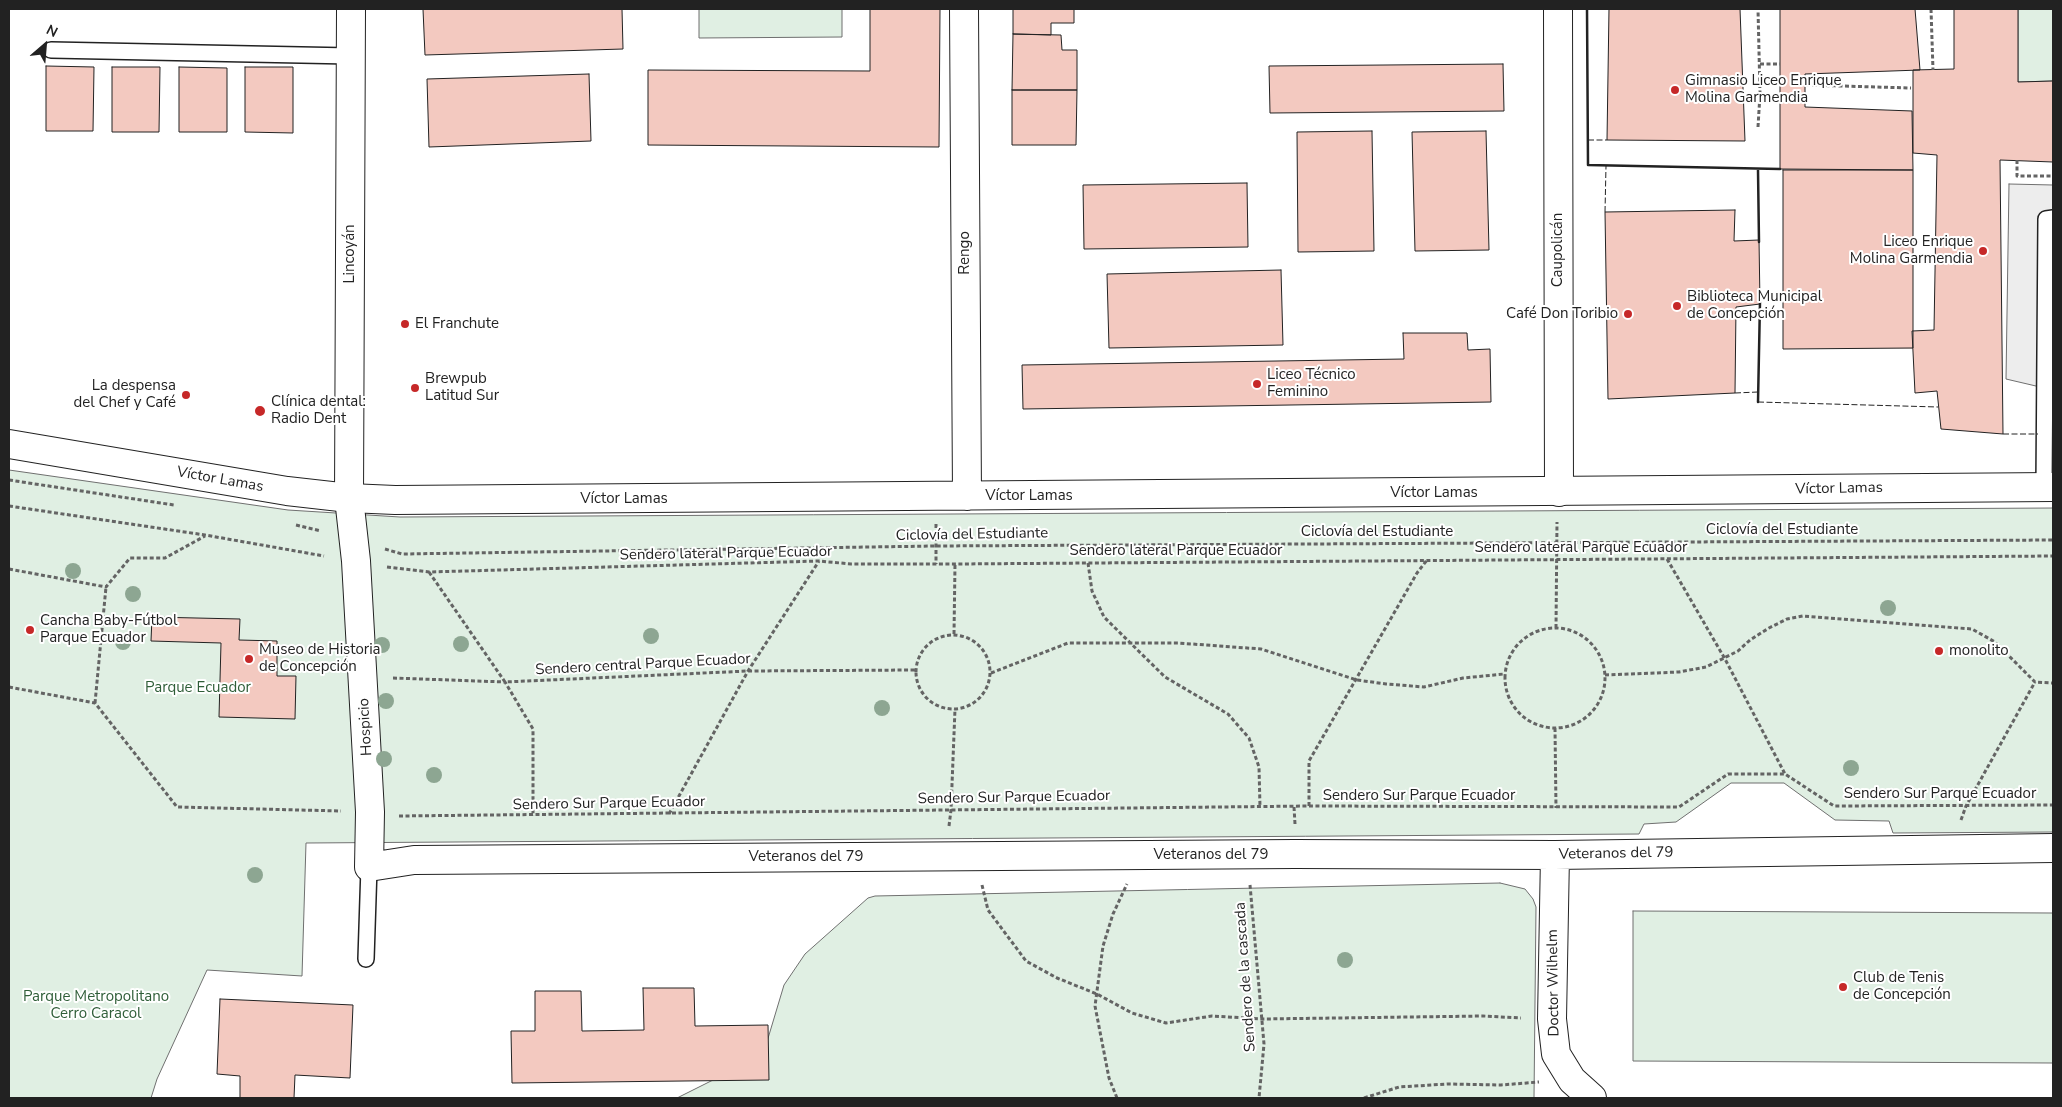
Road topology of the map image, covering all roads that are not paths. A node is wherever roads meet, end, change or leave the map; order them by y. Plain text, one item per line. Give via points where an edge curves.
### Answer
1 (351, 9) edge
2 (964, 9) edge
3 (1558, 9) edge
4 (50, 50) dead end
5 (351, 56) junction
6 (2053, 218) edge
7 (9, 444) edge
8 (2049, 487) edge
9 (1559, 492) junction
10 (967, 496) junction
11 (349, 498) junction
12 (2053, 848) edge
13 (1555, 855) junction
14 (369, 867) junction
15 (366, 959) dead end
16 (1592, 1098) edge

1 - 5 street, Lincoyán
2 - 10 street, Rengo
3 - 9 street, Caupolicán
4 - 5 lane
5 - 11 street, Lincoyán
6 - 8 lane via 2046,219
7 - 11 street, Víctor Lamas via 288,491
8 - 9 street, Víctor Lamas
9 - 10 street, Víctor Lamas
10 - 11 street, Víctor Lamas
11 - 14 street, Hospicio via 356,562 370,812
12 - 13 street, Veteranos del 79
13 - 14 street, Veteranos del 79 via 414,860
13 - 16 street, Doctor Wilhelm via 1552,1019 1556,1054 1572,1080
14 - 15 lane

